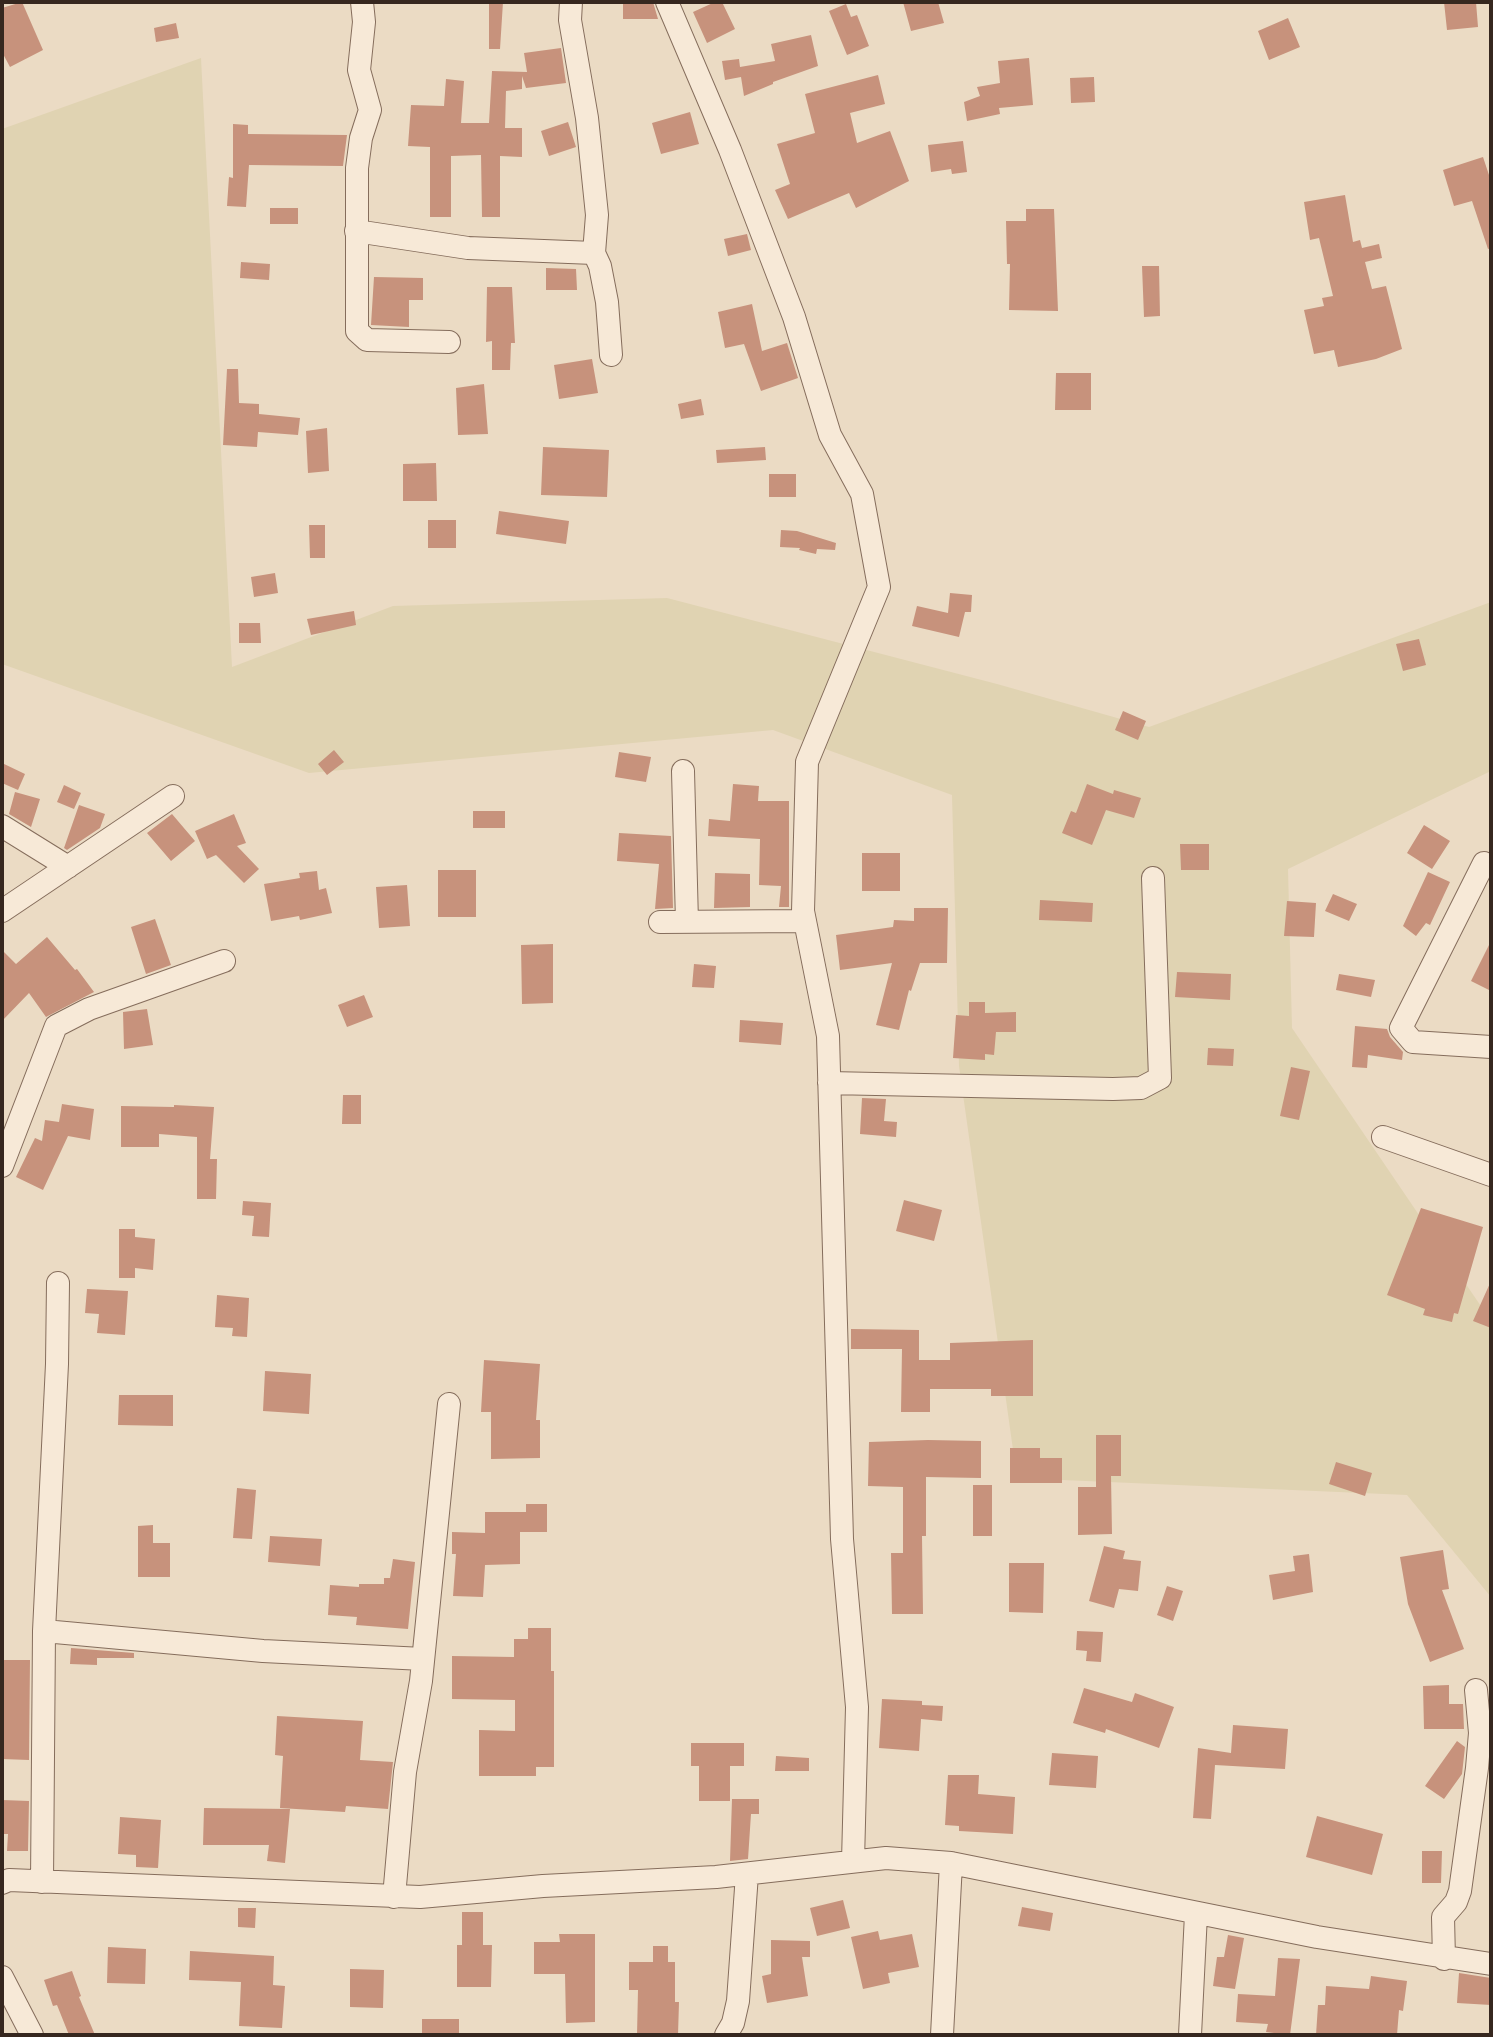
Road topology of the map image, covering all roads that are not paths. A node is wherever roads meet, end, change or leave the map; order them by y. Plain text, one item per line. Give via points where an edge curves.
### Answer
1 (362, 2) edge
2 (571, 2) edge
3 (667, 2) edge
4 (356, 231) junction
5 (594, 253) junction
6 (449, 342) dead end
7 (611, 355) dead end
8 (683, 771) dead end
9 (173, 796) dead end
10 (2, 826) edge
11 (1484, 863) dead end
12 (68, 867) junction
13 (1153, 878) dead end
14 (2, 911) edge
15 (805, 921) junction
16 (660, 922) dead end
17 (687, 922) junction
18 (224, 961) dead end
19 (1491, 1047) edge
20 (829, 1083) junction
21 (1383, 1137) dead end
22 (2, 1166) edge
23 (1491, 1175) edge
24 (58, 1283) dead end
25 (449, 1404) dead end
26 (44, 1631) junction
27 (423, 1659) junction
28 (1476, 1690) dead end
29 (853, 1861) junction
30 (951, 1863) junction
31 (747, 1874) junction
32 (42, 1882) junction
33 (2, 1883) edge
34 (394, 1897) junction
35 (1196, 1914) junction
36 (1444, 1959) junction
37 (1491, 1964) edge
38 (2, 1977) edge
39 (32, 2035) edge
40 (726, 2035) edge
41 (942, 2035) edge
42 (1190, 2035) edge

1 - 4 street via 359,70 370,110 359,148
2 - 5 street via 597,215
3 - 15 street via 794,317 830,435 862,494 879,587 807,762
4 - 5 street via 468,248
4 - 6 street via 360,336
5 - 7 street via 607,302
8 - 17 street
9 - 12 street
10 - 12 street
11 - 19 street via 1401,1028 1413,1042
12 - 14 street
13 - 20 street via 1160,1078 1141,1088
15 - 17 street
15 - 20 street via 828,1036
16 - 17 street
18 - 22 street via 56,1026
20 - 29 street via 842,1539 857,1707
21 - 23 street
24 - 26 street
25 - 27 street
26 - 27 street
26 - 32 street
27 - 34 street via 405,1772
28 - 36 street via 1477,1768 1460,1891 1443,1917
29 - 30 street
29 - 31 street
30 - 35 street
30 - 41 street
31 - 34 street
31 - 40 street via 738,2001
32 - 33 street
32 - 34 street
35 - 36 street
35 - 42 street
36 - 37 street
38 - 39 street

